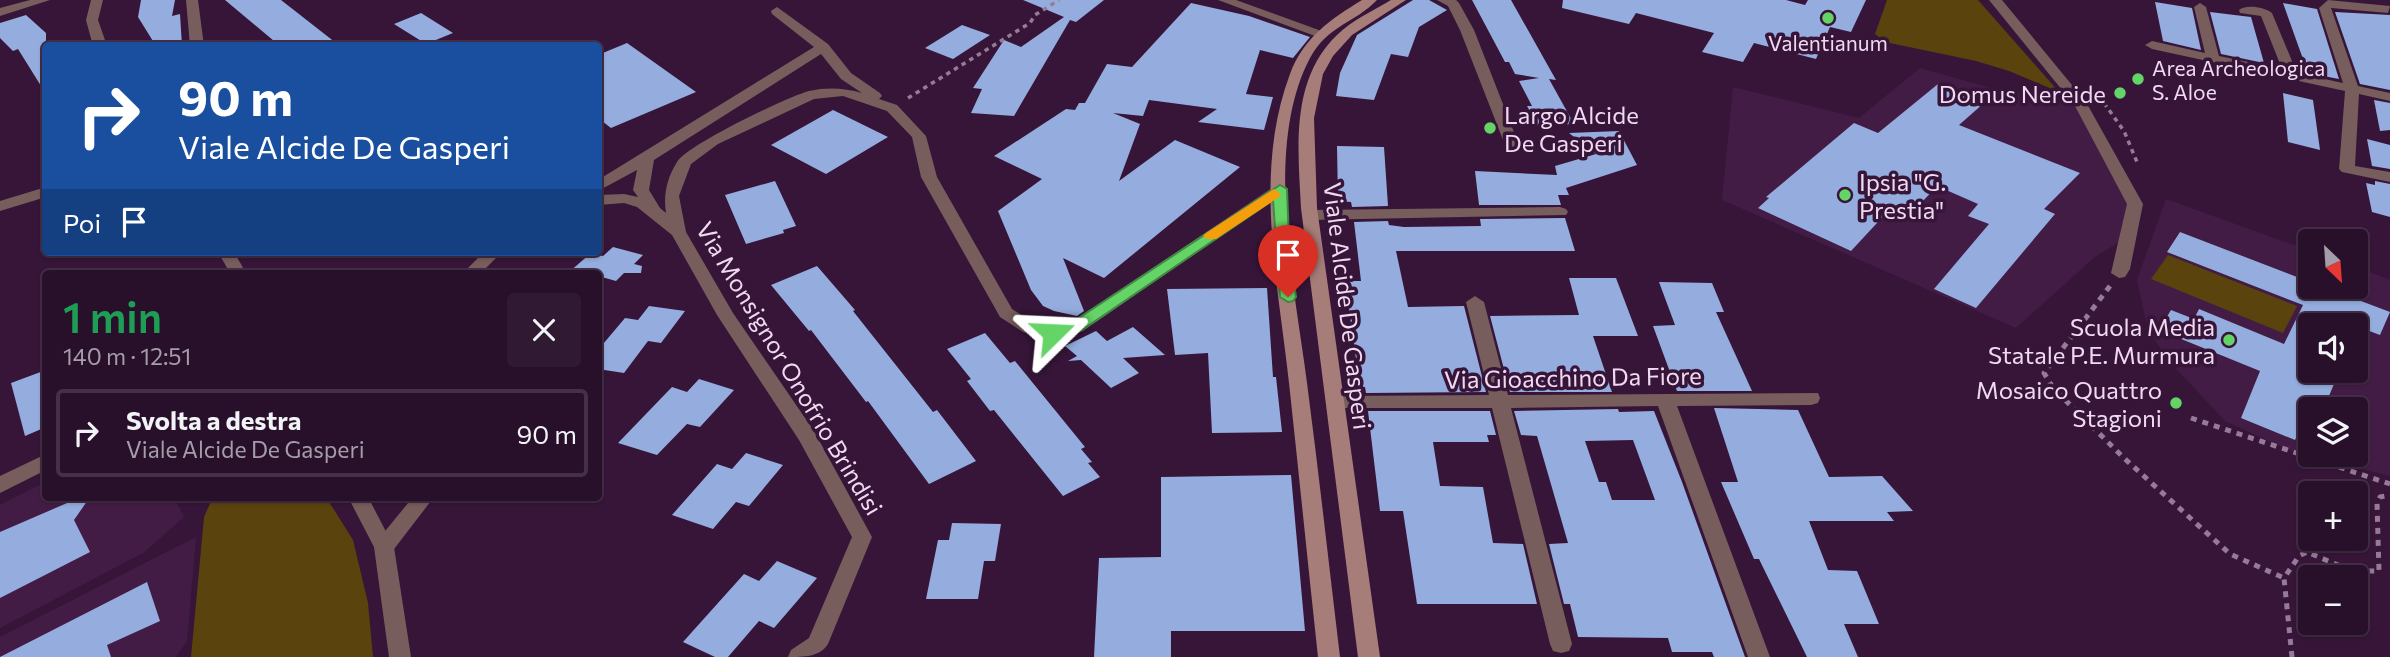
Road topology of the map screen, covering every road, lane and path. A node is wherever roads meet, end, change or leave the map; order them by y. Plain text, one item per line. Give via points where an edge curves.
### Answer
1 (44, 0) edge
2 (97, 0) edge
3 (192, 0) edge
4 (1059, 0) edge
5 (1224, 0) edge
6 (1371, 0) edge
7 (1400, 0) edge
8 (1443, 0) edge
9 (1995, 0) edge
10 (2200, 7) dead end
11 (2386, 7) edge
12 (2245, 10) dead end
13 (776, 11) dead end
14 (0, 12) edge
15 (1320, 33) junction
16 (99, 42) edge
17 (197, 42) edge
18 (2152, 45) dead end
19 (823, 47) junction
20 (2213, 58) junction
21 (2291, 75) junction
22 (2352, 88) junction
23 (2390, 97) edge
24 (892, 108) junction
25 (1511, 145) dead end
26 (647, 159) junction
27 (2390, 177) edge
28 (602, 185) edge
29 (1280, 189) junction
30 (42, 193) edge
31 (602, 199) edge
32 (0, 206) edge
33 (652, 207) junction
34 (1560, 212) dead end
35 (1310, 215) junction
36 (678, 232) junction
37 (490, 256) edge
38 (474, 270) edge
39 (2119, 273) joint
40 (1475, 302) dead end
41 (1811, 398) dead end
42 (1665, 400) junction
43 (1500, 402) junction
44 (1336, 403) junction
45 (2191, 418) dead end
46 (42, 463) edge
47 (2390, 484) edge
48 (0, 485) edge
49 (2390, 495) edge
50 (360, 501) edge
51 (421, 501) edge
52 (384, 547) junction
53 (2284, 578) junction
54 (1561, 645) dead end
55 (400, 657) edge
56 (799, 657) edge
57 (1328, 657) edge
58 (1369, 657) edge
59 (1759, 657) edge
60 (2292, 657) edge

1 - 14 street
2 - 16 street via 92,20
3 - 17 street
4 - 24 path via 1030,23
5 - 15 street
6 - 15 main road
7 - 35 main road, Viale Alcide De Gasperi via 1343,36 1321,66 1308,113
8 - 25 street via 1453,3 1467,30
9 - 39 street via 2081,105 2135,204
10 - 20 street
11 - 22 street via 2328,4 2325,8
12 - 21 street via 2266,13
13 - 19 street
15 - 29 main road via 1291,90 1281,139
18 - 20 street
19 - 24 street via 846,76
19 - 26 street
20 - 21 street
21 - 22 street
22 - 23 street
22 - 27 street via 2347,169
24 - 29 street, Via Monsignor Onofrio Brindisi via 919,136 929,177 1006,313 1029,328 1053,333 1077,327
24 - 36 street, Via Monsignor Onofrio Brindisi via 844,92 811,95 713,141 684,162 671,195
26 - 28 street
26 - 33 street via 641,190
29 - 57 main road
30 - 32 street
31 - 33 street via 623,196
33 - 36 street
34 - 35 street
35 - 44 main road, Viale Alcide De Gasperi
36 - 56 street, Via Monsignor Onofrio Brindisi via 726,315 807,436 862,537 817,644
37 - 38 street
39 - 53 path via 2044,373 2053,388 2125,459 2230,554
40 - 43 street
41 - 42 street, Via Gioacchino Da Fiore
42 - 43 street, Via Gioacchino Da Fiore
42 - 59 street
43 - 44 street, Via Gioacchino Da Fiore
43 - 54 street
44 - 58 main road, Viale Alcide De Gasperi
45 - 47 path
46 - 48 street
49 - 53 path via 2380,497 2377,503 2379,571 2358,572 2307,552 2298,556
50 - 52 street
51 - 52 street
52 - 55 street
53 - 60 path

